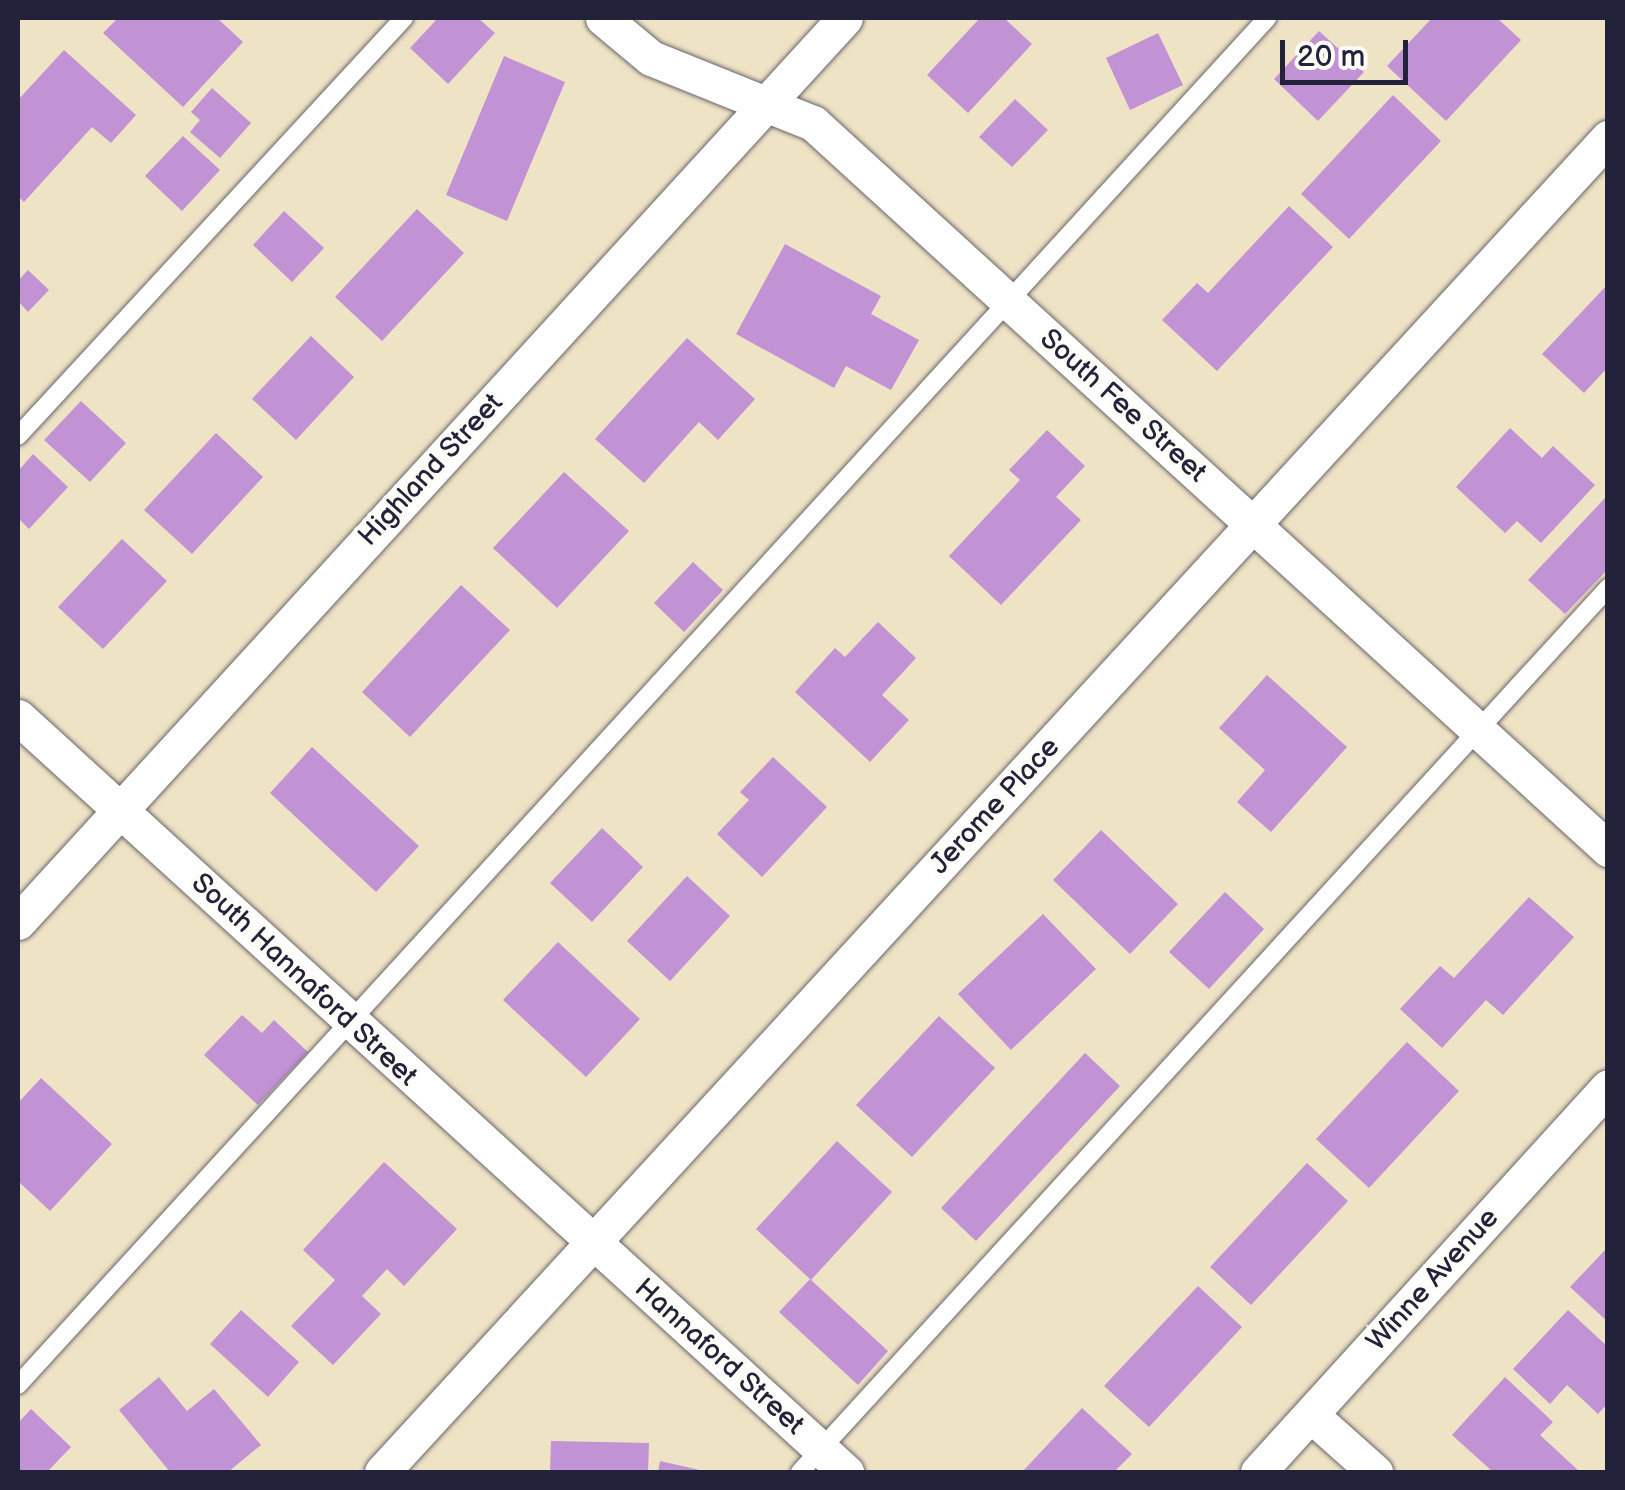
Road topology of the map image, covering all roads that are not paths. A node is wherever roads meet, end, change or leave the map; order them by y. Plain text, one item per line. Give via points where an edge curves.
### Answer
1 (404, 18) edge
2 (604, 18) edge
3 (845, 18) edge
4 (1266, 18) edge
5 (764, 106) junction
6 (1608, 138) edge
7 (1009, 302) junction
8 (18, 436) edge
9 (1254, 526) junction
10 (1608, 588) edge
11 (18, 717) edge
12 (1478, 731) junction
13 (119, 810) junction
14 (1608, 849) edge
15 (18, 922) edge
16 (349, 1021) junction
17 (1608, 1087) edge
18 (591, 1243) junction
19 (18, 1386) edge
20 (1311, 1414) junction
21 (822, 1465) edge
22 (382, 1472) edge
23 (1258, 1472) edge
24 (1375, 1472) edge

1 - 8 lane
2 - 5 street, South Fee Street via 651,58
3 - 5 street, Highland Street
4 - 7 lane
5 - 7 street, South Fee Street via 813,124
5 - 13 street, Highland Street
6 - 9 street, Jerome Place
7 - 9 street, South Fee Street
7 - 16 lane
9 - 12 street, South Fee Street
9 - 18 street, Jerome Place
10 - 12 lane
11 - 13 street, South Hannaford Street
12 - 14 street, South Fee Street
12 - 21 lane
13 - 15 street, Highland Street
13 - 16 street, South Hannaford Street
16 - 18 street, South Hannaford Street
16 - 19 lane
17 - 20 street, Winne Avenue
18 - 21 street, Hannaford Street
18 - 22 street, Jerome Place
20 - 23 street, Winne Avenue
20 - 24 street

